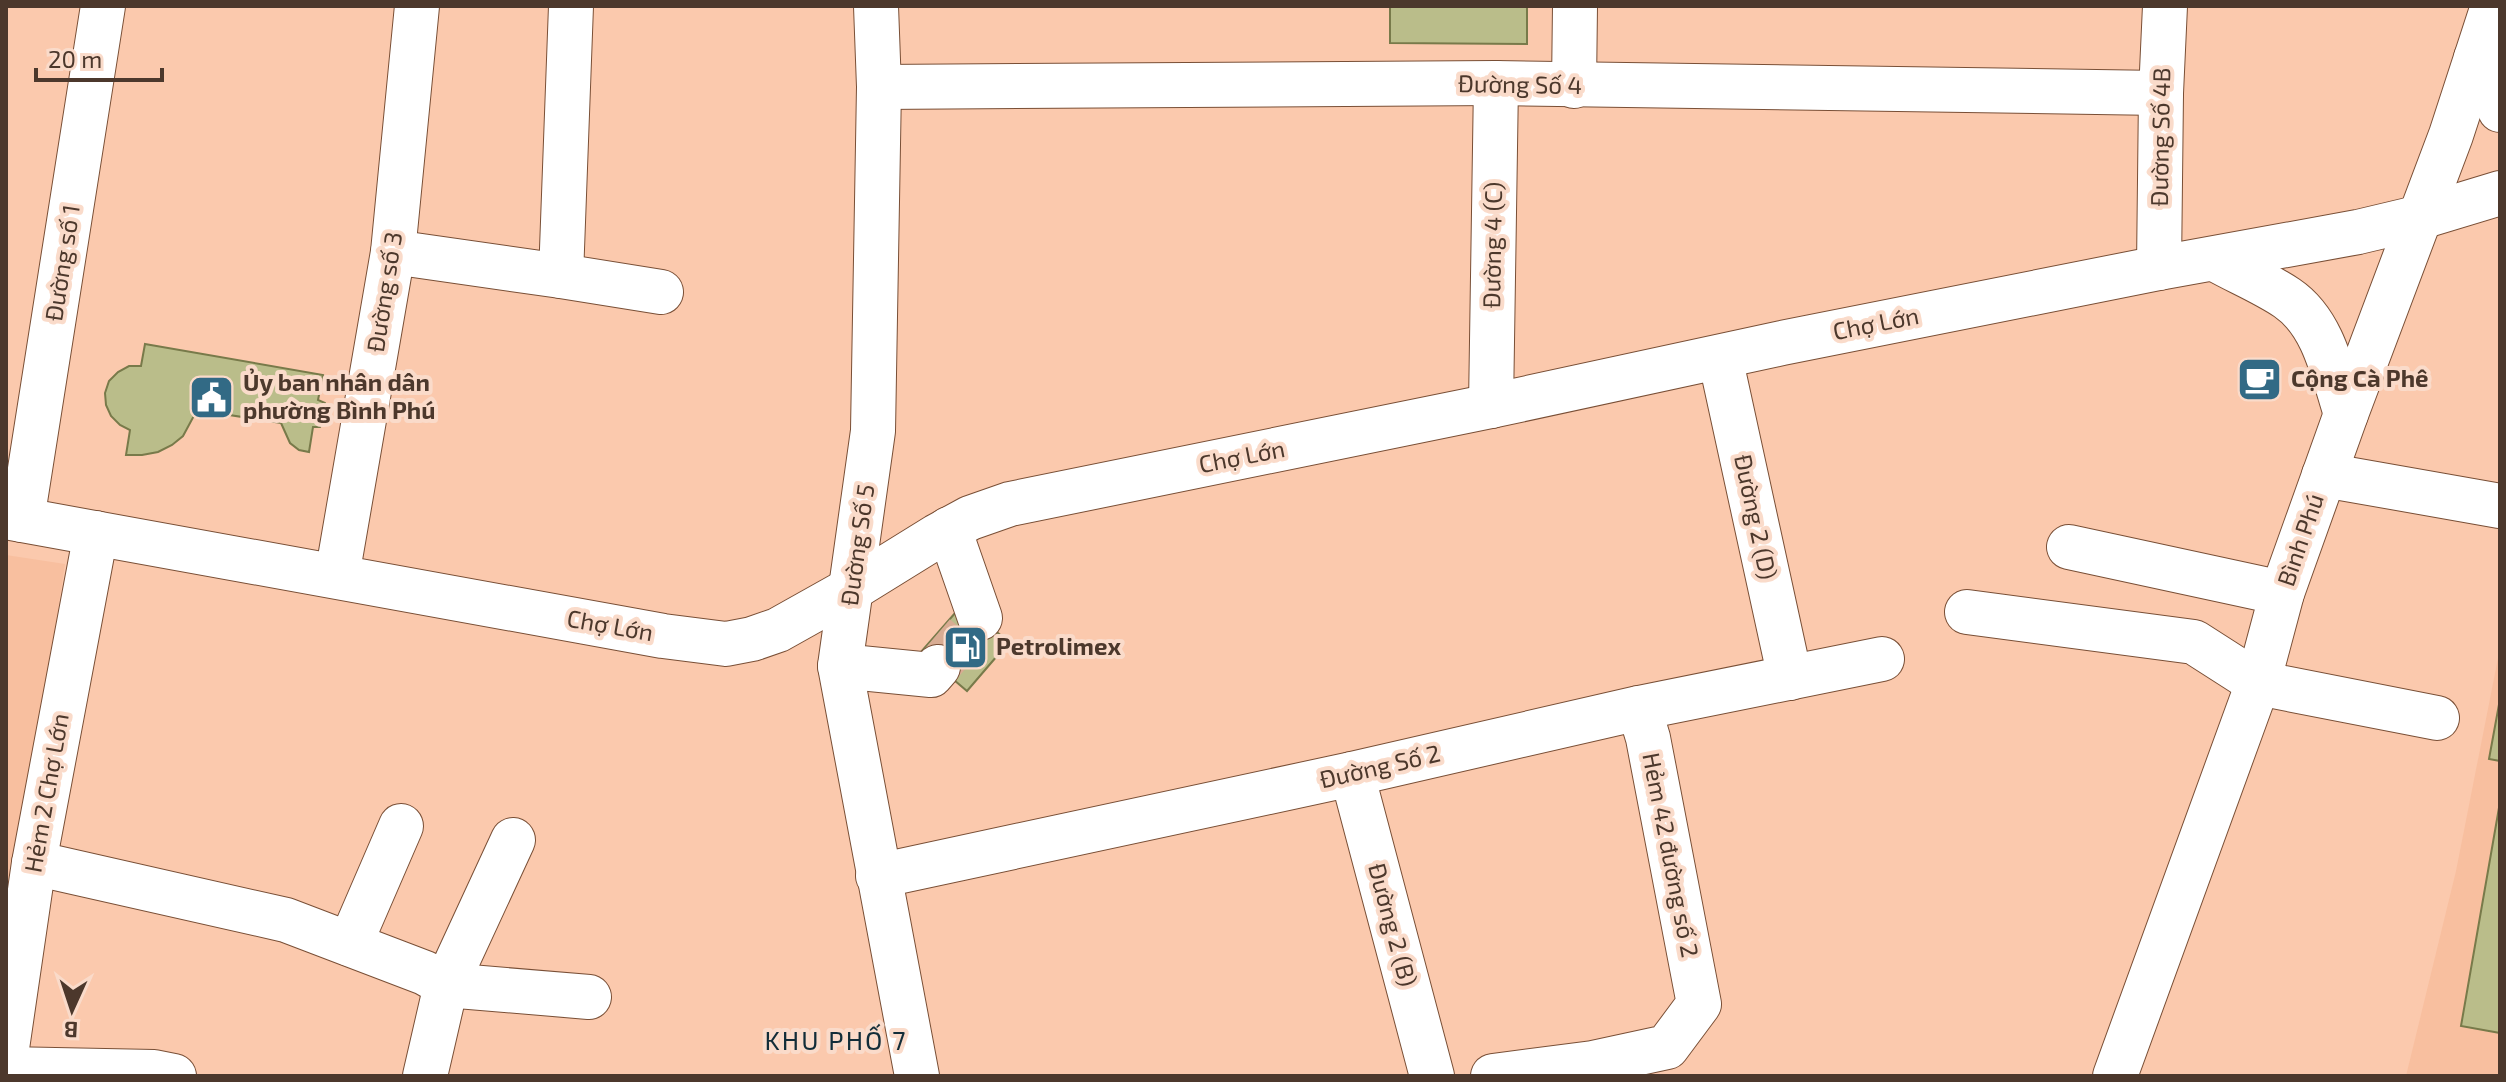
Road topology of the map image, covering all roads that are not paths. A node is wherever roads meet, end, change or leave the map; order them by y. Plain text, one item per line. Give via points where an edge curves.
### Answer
1 (103, 6) edge
2 (417, 6) edge
3 (571, 6) edge
4 (876, 6) edge
5 (1575, 6) edge
6 (2165, 6) edge
7 (2493, 6) edge
8 (2476, 58) junction
9 (1496, 83) junction
10 (1574, 86) junction
11 (879, 87) junction
12 (2161, 93) junction
13 (2500, 110) edge
14 (2500, 193) edge
15 (2421, 217) junction
16 (393, 252) junction
17 (2215, 259) junction
18 (2159, 268) junction
19 (561, 276) junction
20 (661, 292) dead end
21 (1720, 357) junction
22 (1491, 406) junction
23 (2346, 414) junction
24 (2324, 475) junction
25 (2500, 506) edge
26 (14, 518) edge
27 (949, 529) junction
28 (96, 533) junction
29 (2069, 547) dead end
30 (337, 576) junction
31 (853, 588) junction
32 (2282, 593) junction
33 (1967, 612) dead end
34 (980, 618) dead end
35 (1882, 659) dead end
36 (840, 666) junction
37 (938, 667) tunnel mouth
38 (1790, 678) junction
39 (2258, 683) junction
40 (1639, 708) junction
41 (2437, 718) dead end
42 (1352, 774) junction
43 (401, 826) dead end
44 (513, 840) dead end
45 (34, 863) junction
46 (878, 876) junction
47 (350, 944) junction
48 (446, 985) junction
49 (589, 997) dead end
50 (6, 1055) edge
51 (6, 1069) edge
52 (174, 1076) edge
53 (425, 1076) edge
54 (917, 1076) edge
55 (1432, 1076) edge
56 (1493, 1076) edge
57 (2115, 1076) edge

1 - 26 street, Đường số 1
2 - 16 street, Đường số 3
3 - 19 street
4 - 11 street, Đường Số 5
5 - 10 street
6 - 12 street, Đường Số 4B
7 - 8 street, Bình Phú
8 - 13 street
8 - 15 street, Bình Phú
9 - 10 street, Đường Số 4
9 - 11 street, Đường Số 4
9 - 22 street, Đường 4 (C)
10 - 12 street, Đường Số 4
11 - 31 street, Đường Số 5 via 873,431
12 - 18 street, Đường Số 4B
14 - 15 street, Chợ Lớn
15 - 17 street, Chợ Lớn
15 - 23 street, Bình Phú
16 - 19 street
16 - 30 street, Đường số 3
17 - 18 street, Chợ Lớn
17 - 23 street via 2288,299 2307,316 2327,355
18 - 21 street, Chợ Lớn
19 - 20 street
21 - 22 street, Chợ Lớn
21 - 38 street, Đường 2 (D)
22 - 27 street, Chợ Lớn via 1010,504
23 - 24 street, Bình Phú
24 - 25 street
24 - 32 street, Bình Phú
26 - 28 street, Chợ Lớn
27 - 31 street, Chợ Lớn
27 - 34 street
28 - 30 street, Chợ Lớn
28 - 45 street, Hẻm 2 Chợ Lớn
29 - 32 street
30 - 31 street, Chợ Lớn via 726,644 778,630
31 - 36 street, Đường Số 5
32 - 39 street, Bình Phú
33 - 39 street via 2194,642
35 - 38 street, Đường Số 2
36 - 37 street via 931,675
36 - 46 street, Đường Số 5
38 - 40 street, Đường Số 2
39 - 41 street
39 - 57 street, Bình Phú
40 - 42 street, Đường Số 2
40 - 56 street, Hẻm 42 đường số 2 via 1699,1004 1667,1047
42 - 46 street, Đường Số 2
42 - 55 street, Đường 2 (B)
43 - 47 street
44 - 48 street
45 - 47 street via 286,920
45 - 50 street, Hẻm 2 Chợ Lớn
46 - 54 street, Đường Số 5
47 - 48 street
48 - 49 street
48 - 53 street
51 - 52 street

